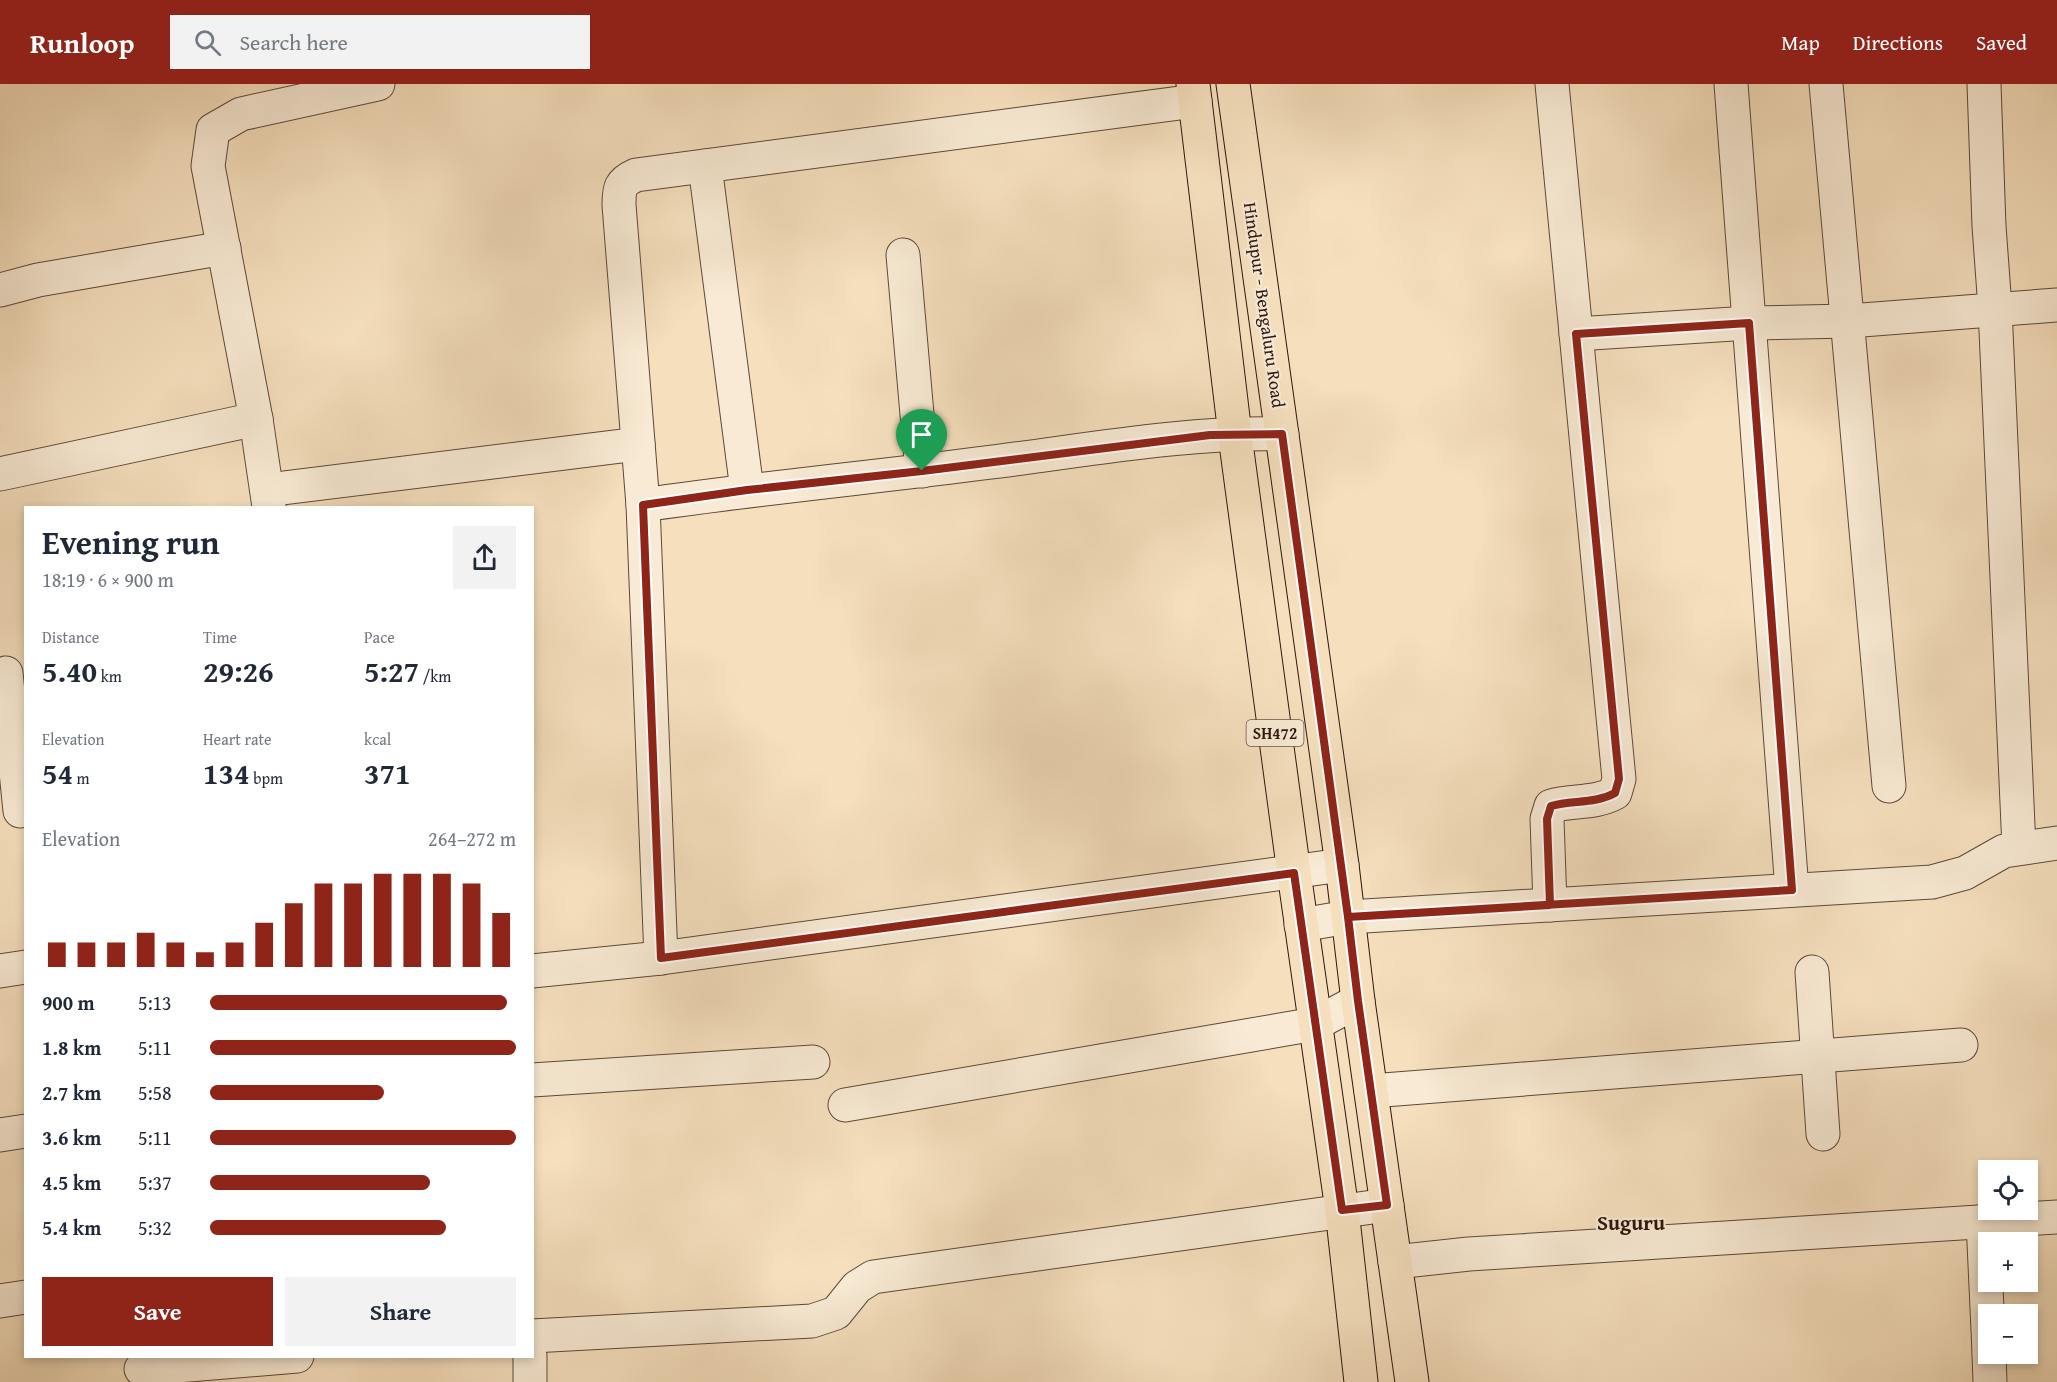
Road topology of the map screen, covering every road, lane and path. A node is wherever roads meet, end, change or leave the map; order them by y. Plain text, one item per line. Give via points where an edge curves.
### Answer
1 (378, 84) edge
2 (1233, 84) edge
3 (1552, 84) edge
4 (1731, 84) edge
5 (1826, 84) edge
6 (1984, 84) edge
7 (1194, 93) edge
8 (705, 166) junction
9 (224, 248) junction
10 (903, 255) dead end
11 (0, 290) edge
12 (2057, 305) edge
13 (1995, 308) junction
14 (1849, 321) junction
15 (1749, 323) junction
16 (1576, 334) junction
17 (256, 419) junction
18 (1234, 433) junction
19 (1282, 434) junction
20 (638, 444) junction
21 (922, 471) junction
22 (0, 474) edge
23 (747, 490) junction
24 (268, 498) edge
25 (643, 505) junction
26 (10, 673) edge
27 (1889, 786) dead end
28 (15, 812) edge
29 (2057, 843) edge
30 (2019, 849) junction
31 (1342, 865) junction
32 (1294, 873) junction
33 (1792, 890) junction
34 (1550, 905) junction
35 (1348, 917) junction
36 (1301, 925) junction
37 (661, 958) junction
38 (24, 967) edge
39 (0, 971) edge
40 (534, 971) edge
41 (1812, 972) dead end
42 (1358, 1001) junction
43 (1315, 1024) junction
44 (1961, 1045) dead end
45 (1818, 1056) junction
46 (813, 1062) dead end
47 (534, 1080) edge
48 (1371, 1091) junction
49 (845, 1105) dead end
50 (24, 1131) edge
51 (1823, 1134) dead end
52 (0, 1136) edge
53 (1387, 1205) junction
54 (1342, 1210) junction
55 (2057, 1217) edge
56 (1983, 1221) junction
57 (1395, 1262) junction
58 (24, 1297) edge
59 (0, 1301) edge
60 (1987, 1304) edge
61 (534, 1336) edge
62 (273, 1358) edge
63 (530, 1358) edge
64 (1989, 1364) edge
65 (141, 1369) dead end
66 (531, 1382) edge
67 (1361, 1382) edge
68 (1412, 1382) edge
69 (1990, 1382) edge

1 - 9 street via 241,114 213,130 207,166
2 - 19 main road, Hindupur - Bengaluru Road / SH472
3 - 16 street
4 - 15 street
5 - 14 street
6 - 13 street
7 - 8 street
7 - 18 main road, SH472
8 - 20 street via 636,175 625,180 619,190
8 - 23 street
9 - 11 street
9 - 17 street
10 - 21 street
12 - 13 street
13 - 14 street
13 - 30 street
14 - 15 street
14 - 27 street
15 - 16 street
15 - 33 street
16 - 34 street via 1619,779 1615,793 1603,799 1551,806 1547,819
17 - 22 street
17 - 24 street
18 - 19 street
18 - 21 street
18 - 32 main road, SH472
19 - 31 main road, Hindupur - Bengaluru Road / SH472
20 - 24 street
20 - 25 street
21 - 23 street
23 - 25 street
25 - 37 street
26 - 28 street
29 - 30 street
30 - 33 street via 2004,851 1965,873 1932,882
31 - 32 street
31 - 35 main road, Hindupur - Bengaluru Road / SH472
32 - 36 main road, SH472
32 - 37 street
33 - 34 street
34 - 35 street
35 - 36 street
35 - 42 main road, Hindupur - Bengaluru Road / SH472
36 - 43 main road, SH472
37 - 40 street
38 - 39 street
41 - 45 street
42 - 43 street
42 - 48 main road, Hindupur - Bengaluru Road / SH472
43 - 49 street
43 - 54 main road, SH472
44 - 45 street
45 - 48 street
45 - 51 street
46 - 47 street
48 - 53 main road, Hindupur - Bengaluru Road / SH472
50 - 52 street
53 - 54 street
53 - 57 main road, Hindupur - Bengaluru Road / SH472
54 - 61 street via 873,1277 857,1287 836,1313 812,1321
54 - 67 main road, SH472
55 - 56 street
56 - 57 street
56 - 60 street
57 - 68 main road, Hindupur - Bengaluru Road / SH472
58 - 59 street
62 - 65 street
63 - 66 street
64 - 69 street

